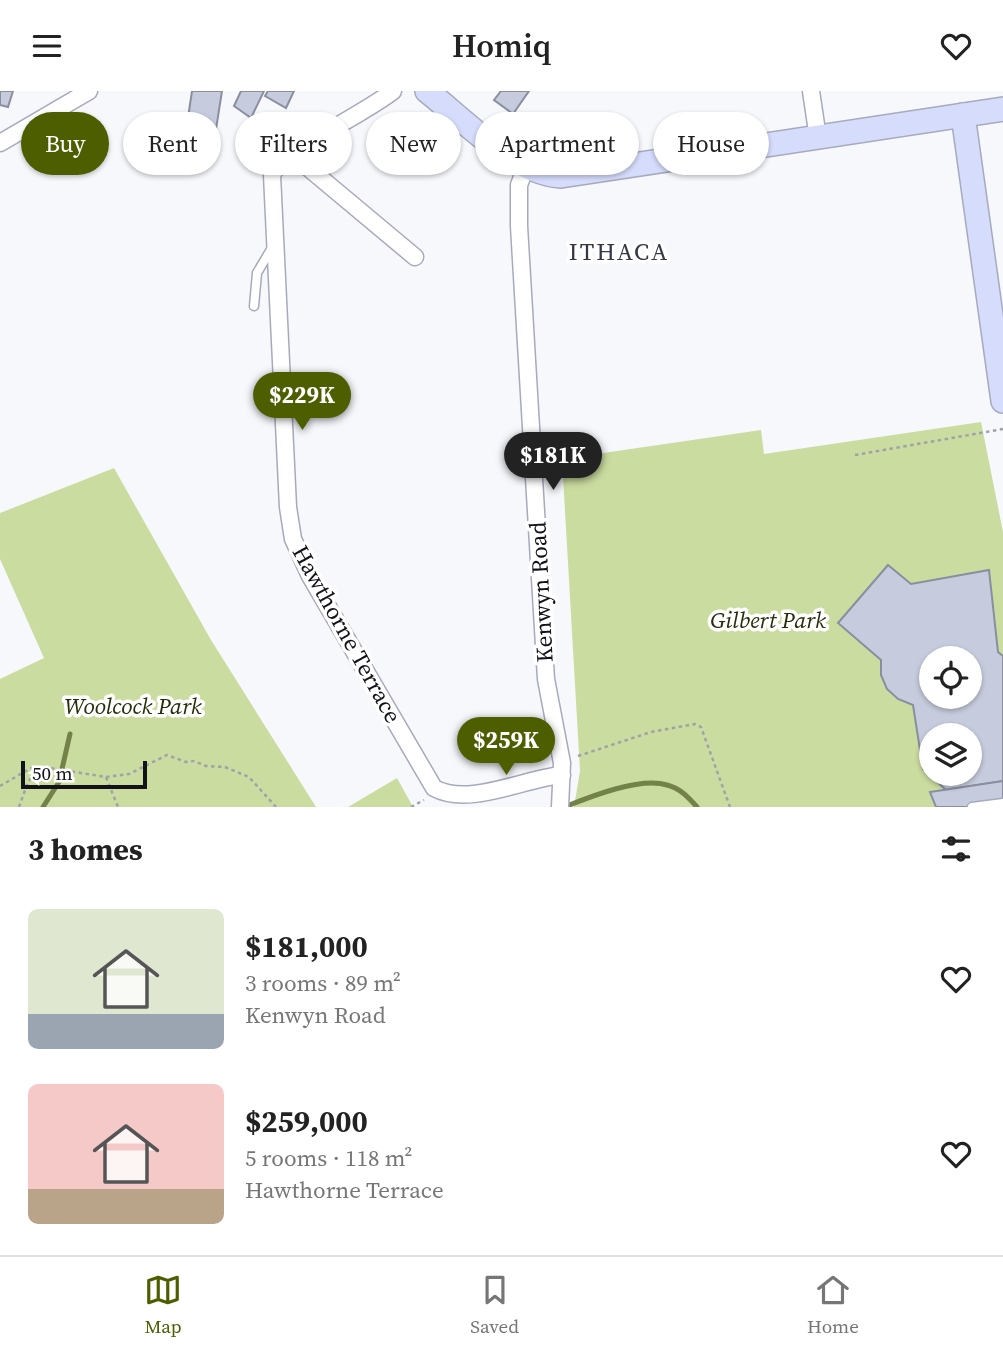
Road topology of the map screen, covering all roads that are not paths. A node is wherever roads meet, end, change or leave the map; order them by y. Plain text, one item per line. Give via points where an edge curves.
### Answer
1 (89, 91) edge
2 (393, 91) edge
3 (427, 91) edge
4 (811, 91) edge
5 (1003, 109) edge
6 (963, 115) junction
7 (352, 121) edge
8 (475, 128) edge
9 (818, 138) junction
10 (0, 143) edge
11 (639, 166) edge
12 (272, 175) edge
13 (317, 175) edge
14 (524, 175) edge
15 (548, 175) edge
16 (578, 175) edge
17 (273, 246) junction
18 (415, 257) dead end
19 (254, 306) dead end
20 (1003, 401) edge
21 (562, 775) junction
22 (1003, 803) edge
23 (560, 807) edge
24 (972, 807) edge

1 - 10 street
2 - 7 street, Hawthorne Terrace
3 - 8 street
4 - 9 street
5 - 6 street
6 - 9 street
6 - 20 street via 992,297
9 - 11 street
12 - 17 street, Hawthorne Terrace
13 - 18 street
14 - 21 street, Kenwyn Road via 518,199 520,253 546,679
15 - 16 street
17 - 19 lane, Hawthorne Terrace via 257,274
17 - 21 street, Hawthorne Terrace via 290,525 310,576 444,799 482,806 545,777
21 - 23 street, Kenwyn Road
22 - 24 lane

